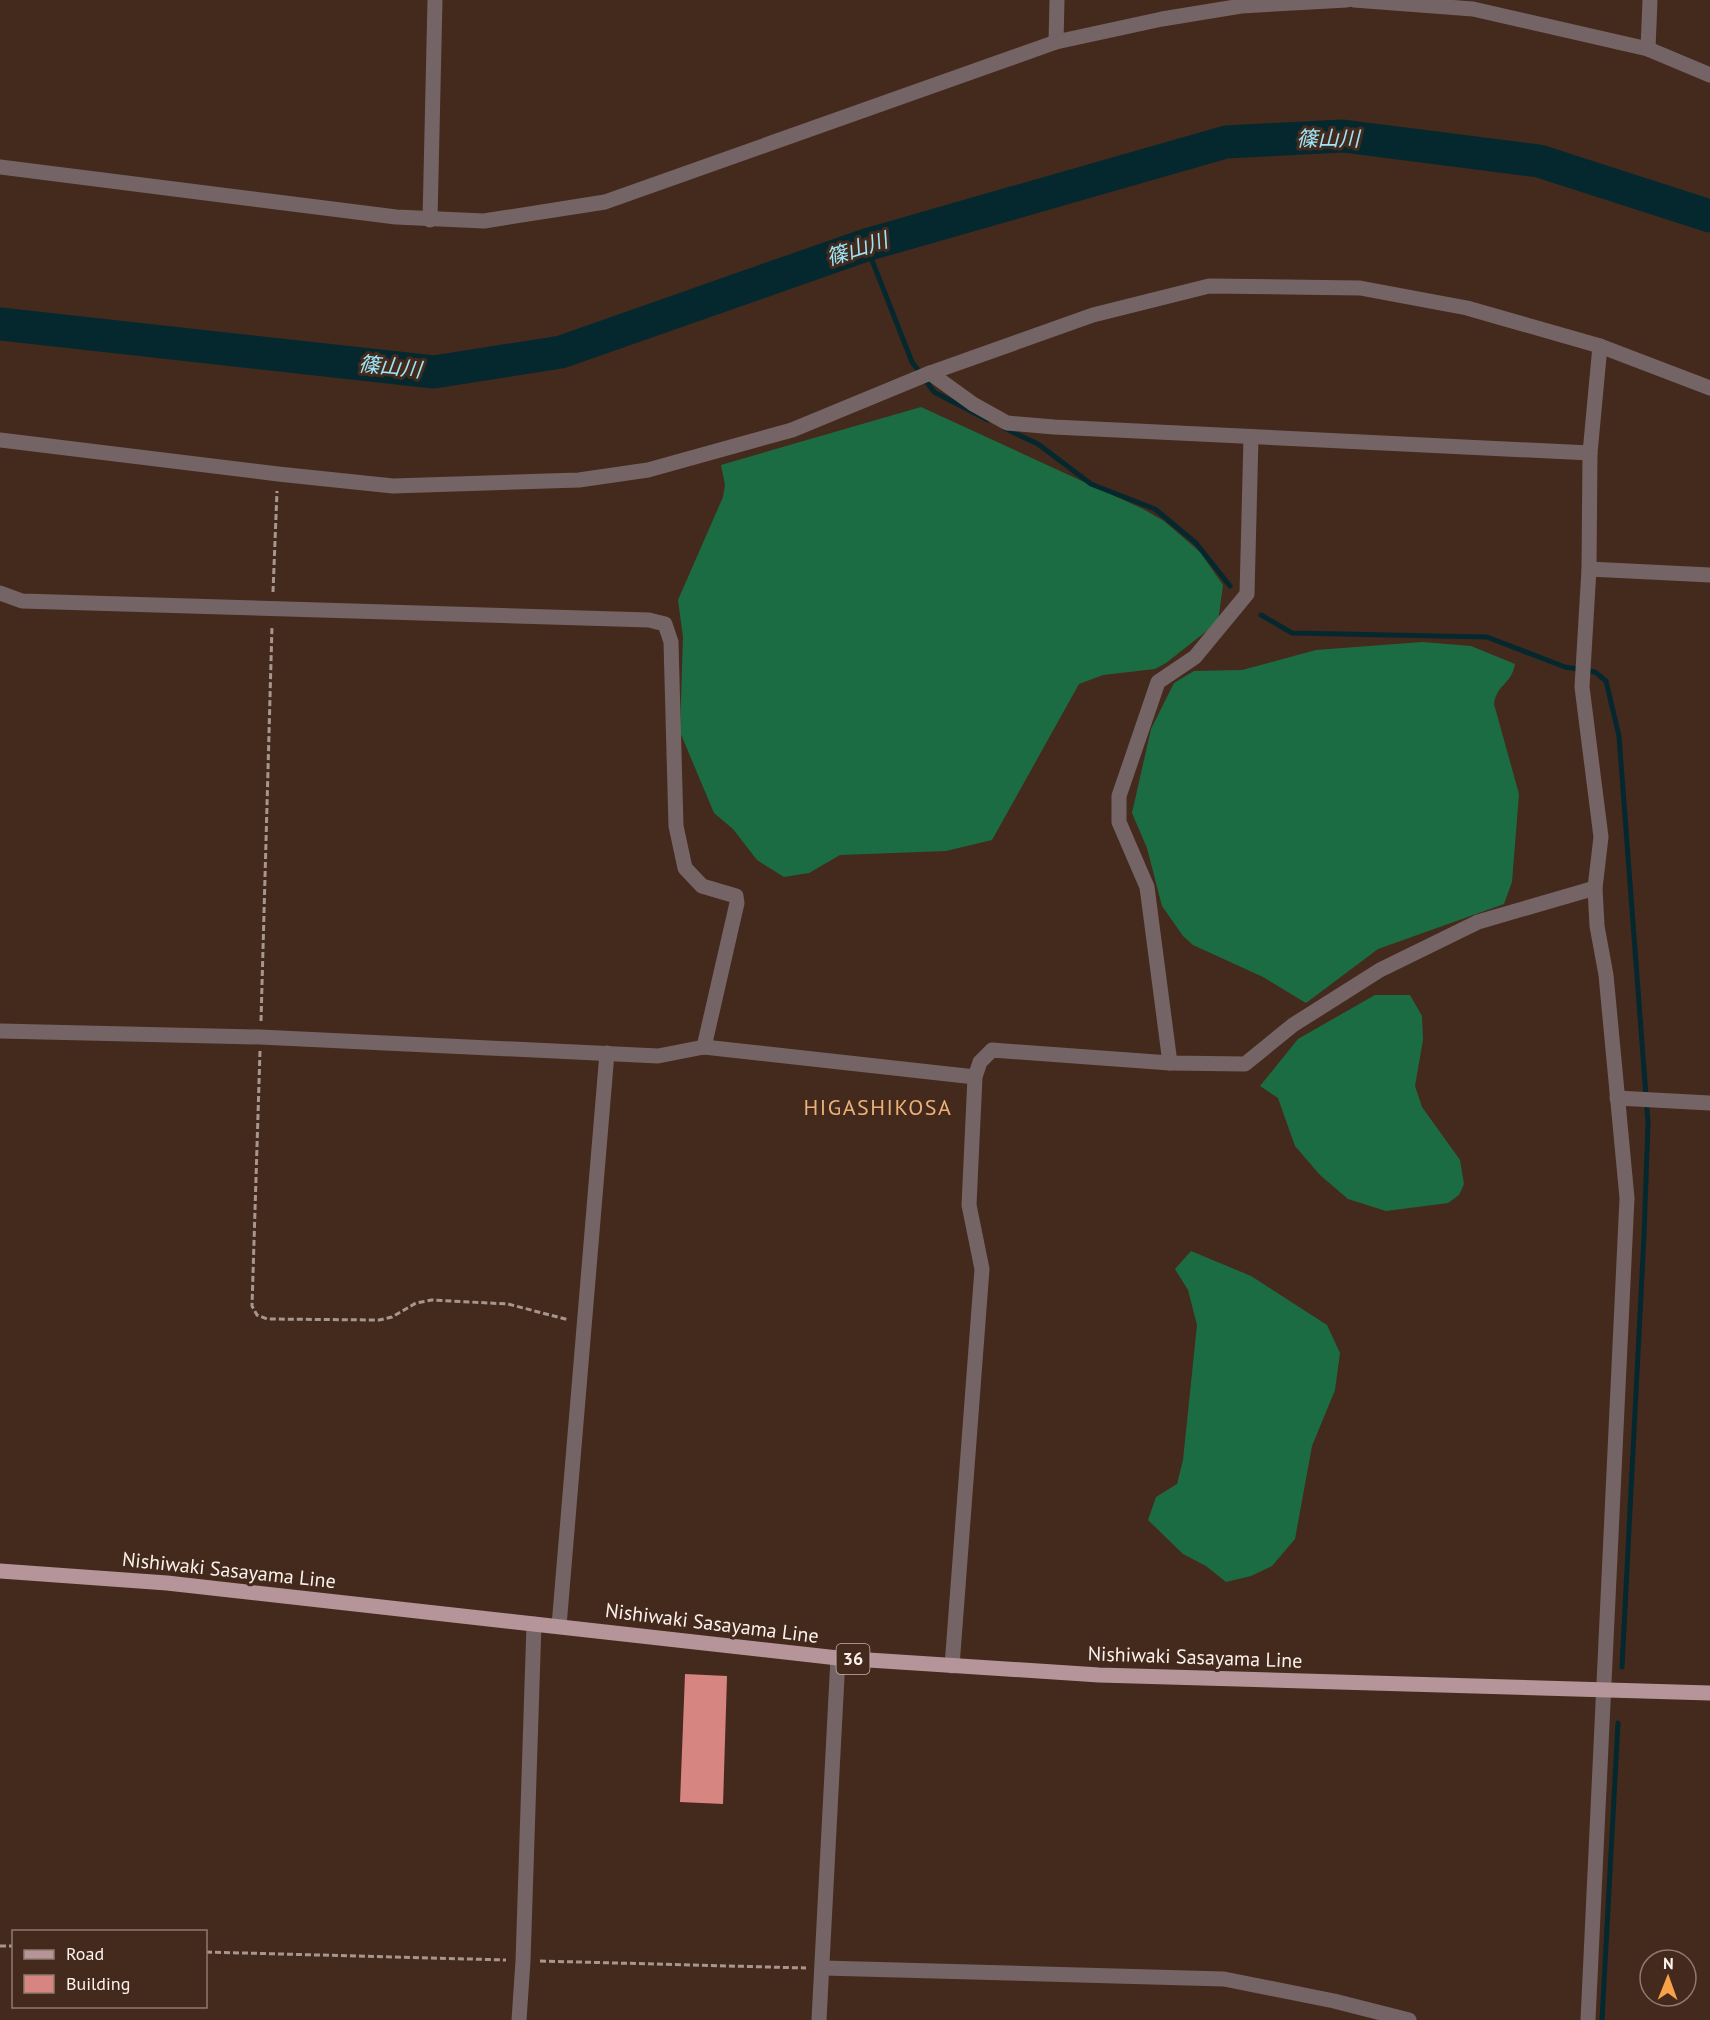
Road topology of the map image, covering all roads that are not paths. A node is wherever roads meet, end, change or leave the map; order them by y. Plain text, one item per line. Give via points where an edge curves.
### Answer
1 (435, 0) edge
2 (1058, 0) edge
3 (1347, 0) edge
4 (1354, 0) edge
5 (1650, 0) edge
6 (1056, 42) junction
7 (1648, 49) junction
8 (1710, 75) edge
9 (0, 167) edge
10 (430, 220) junction
11 (1600, 346) junction
12 (930, 373) junction
13 (1710, 388) edge
14 (1251, 437) junction
15 (0, 440) edge
16 (1590, 453) junction
17 (1589, 569) junction
18 (1710, 575) edge
19 (0, 593) edge
20 (1595, 888) junction
21 (0, 1031) edge
22 (704, 1047) junction
23 (607, 1053) junction
24 (1170, 1063) junction
25 (975, 1077) junction
26 (1617, 1098) junction
27 (1710, 1103) edge
28 (0, 1571) edge
29 (534, 1624) junction
30 (559, 1626) junction
31 (838, 1658) junction
32 (952, 1666) junction
33 (1605, 1691) junction
34 (1710, 1693) edge
35 (823, 1968) junction
36 (1387, 2017) edge
37 (519, 2020) edge
38 (819, 2020) edge
39 (1409, 2020) edge
40 (1588, 2020) edge

1 - 10 street
2 - 6 street
3 - 6 street via 1241,6
4 - 7 street via 1473,9
5 - 7 street
6 - 10 street via 606,202 484,221
7 - 8 street
9 - 10 street
11 - 12 street via 1467,308 1360,288 1209,286 1093,315
11 - 13 street
11 - 16 street
12 - 14 street via 1007,423
12 - 15 street via 792,430 637,472 579,480 393,486
14 - 16 street
14 - 24 street via 1247,594 1196,657 1158,682 1119,796 1119,822 1147,887
16 - 17 street
17 - 18 street
17 - 20 street via 1582,687 1600,837
19 - 22 street via 22,601 649,620 665,624 671,642 676,826 685,868 702,886 736,896 737,903
20 - 24 street via 1478,922 1380,970 1293,1025 1245,1064
20 - 26 street
21 - 23 street via 260,1037
22 - 23 street via 658,1056
22 - 25 street
23 - 30 street
24 - 25 street via 993,1050 980,1062
25 - 32 street via 969,1205 982,1269
26 - 27 street
26 - 33 street via 1627,1198
28 - 29 main road, Nishiwaki Sasayama Line / 36 via 167,1583
29 - 30 main road, Nishiwaki Sasayama Line / 36
29 - 37 street
30 - 31 main road, Nishiwaki Sasayama Line / 36
31 - 32 main road, Nishiwaki Sasayama Line / 36
31 - 35 street
32 - 33 main road, Nishiwaki Sasayama Line / 36 via 1099,1675
33 - 34 main road, Nishiwaki Sasayama Line / 36
33 - 40 street
35 - 36 street via 1224,1979
35 - 38 street
36 - 39 street

